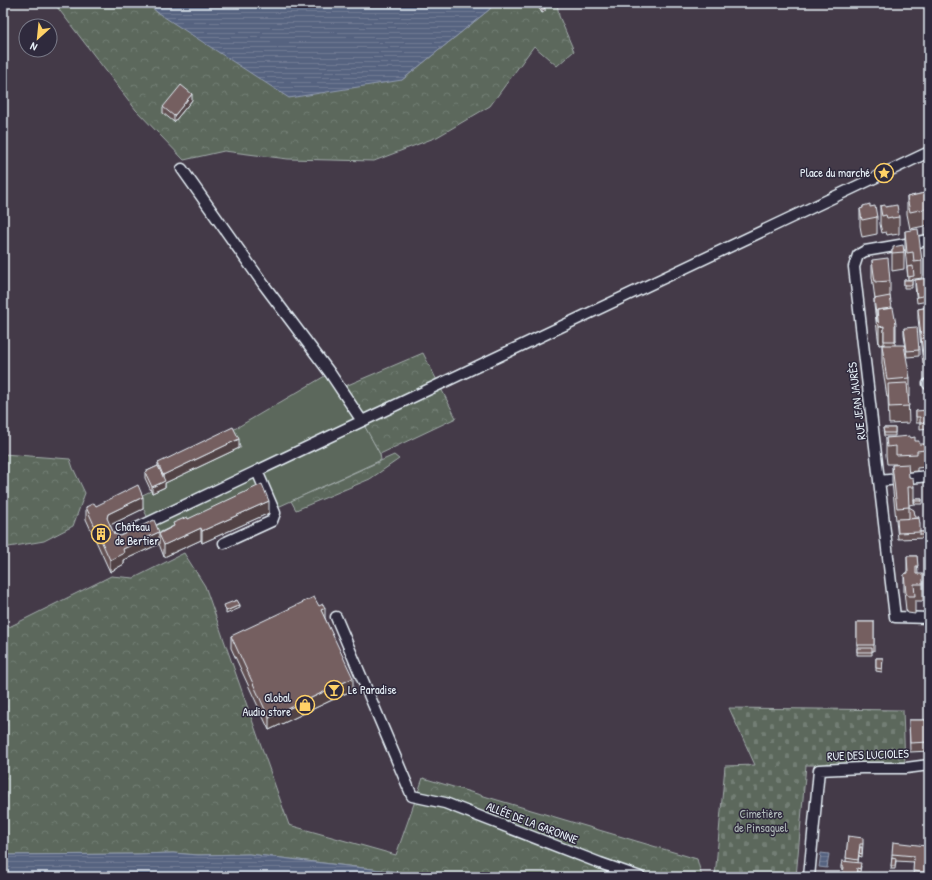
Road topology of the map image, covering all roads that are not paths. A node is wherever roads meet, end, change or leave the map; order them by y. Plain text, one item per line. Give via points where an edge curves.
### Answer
1 (929, 152) edge
2 (182, 169) dead end
3 (929, 240) edge
4 (362, 421) junction
5 (257, 471) junction
6 (929, 476) edge
7 (880, 481) junction
8 (118, 537) edge
9 (224, 543) dead end
10 (336, 617) dead end
11 (929, 618) edge
12 (929, 765) edge
13 (640, 877) edge
14 (809, 877) edge

1 - 4 street
2 - 4 street
3 - 7 street, RUE JEAN JAURÈS via 865,251 858,255 854,267
4 - 5 street
5 - 8 street
5 - 9 street via 275,513 272,521
6 - 7 street
7 - 11 street, RUE JEAN JAURÈS via 895,617
10 - 13 street, ALLÉE DE LA GARONNE via 412,796 445,803
12 - 14 street, RUE DES LUCIOLES via 819,770

